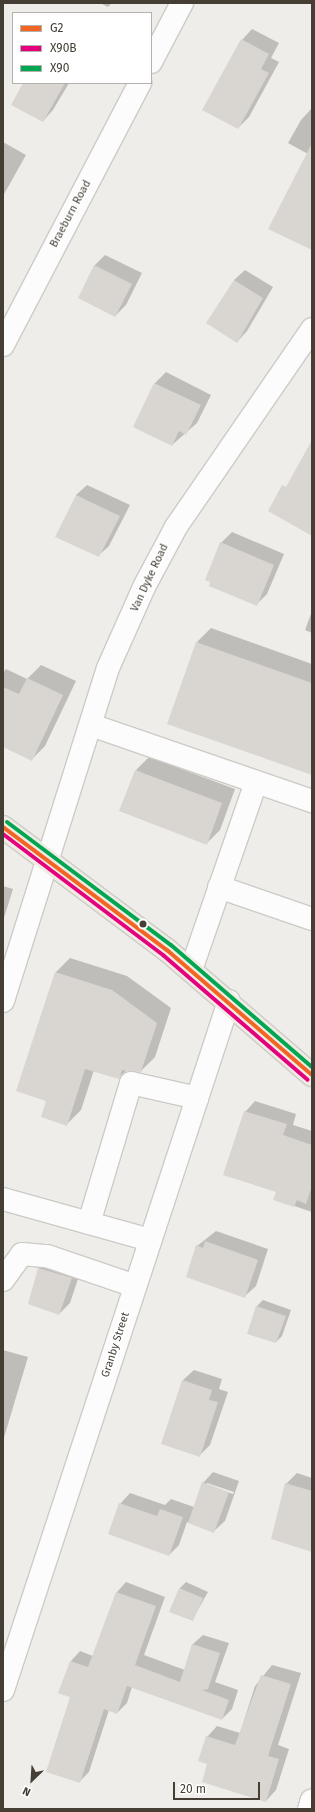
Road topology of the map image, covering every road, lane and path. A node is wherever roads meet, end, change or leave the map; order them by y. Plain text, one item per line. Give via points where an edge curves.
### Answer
1 (182, 3) edge
2 (152, 60) edge
3 (139, 84) edge
4 (312, 329) edge
5 (3, 345) edge
6 (90, 724) junction
7 (256, 782) junction
8 (312, 801) edge
9 (3, 827) edge
10 (49, 858) junction
11 (219, 887) junction
12 (312, 918) edge
13 (191, 970) junction
14 (3, 1001) edge
15 (229, 1001) junction
16 (312, 1075) edge
17 (197, 1098) junction
18 (3, 1199) edge
19 (89, 1223) junction
20 (150, 1240) junction
21 (3, 1280) edge
22 (135, 1286) junction
23 (3, 1690) edge
24 (312, 1800) edge
25 (309, 1809) edge

1 - 2 street
3 - 5 street, Braeburn Road
4 - 6 street, Van Dyke Road via 168,540 108,668
6 - 7 street
6 - 10 street, Van Dyke Road
7 - 8 street
7 - 11 street
9 - 10 main road
10 - 13 main road
10 - 14 street, Van Dyke Road
11 - 12 street
11 - 13 street
13 - 15 main road
15 - 16 main road
15 - 17 street, Granby Street
17 - 19 street via 131,1083
17 - 20 street, Granby Street
18 - 19 street
19 - 20 street
20 - 22 street, Granby Street
21 - 22 street via 22,1254 47,1256
22 - 23 street, Granby Street
24 - 25 street

